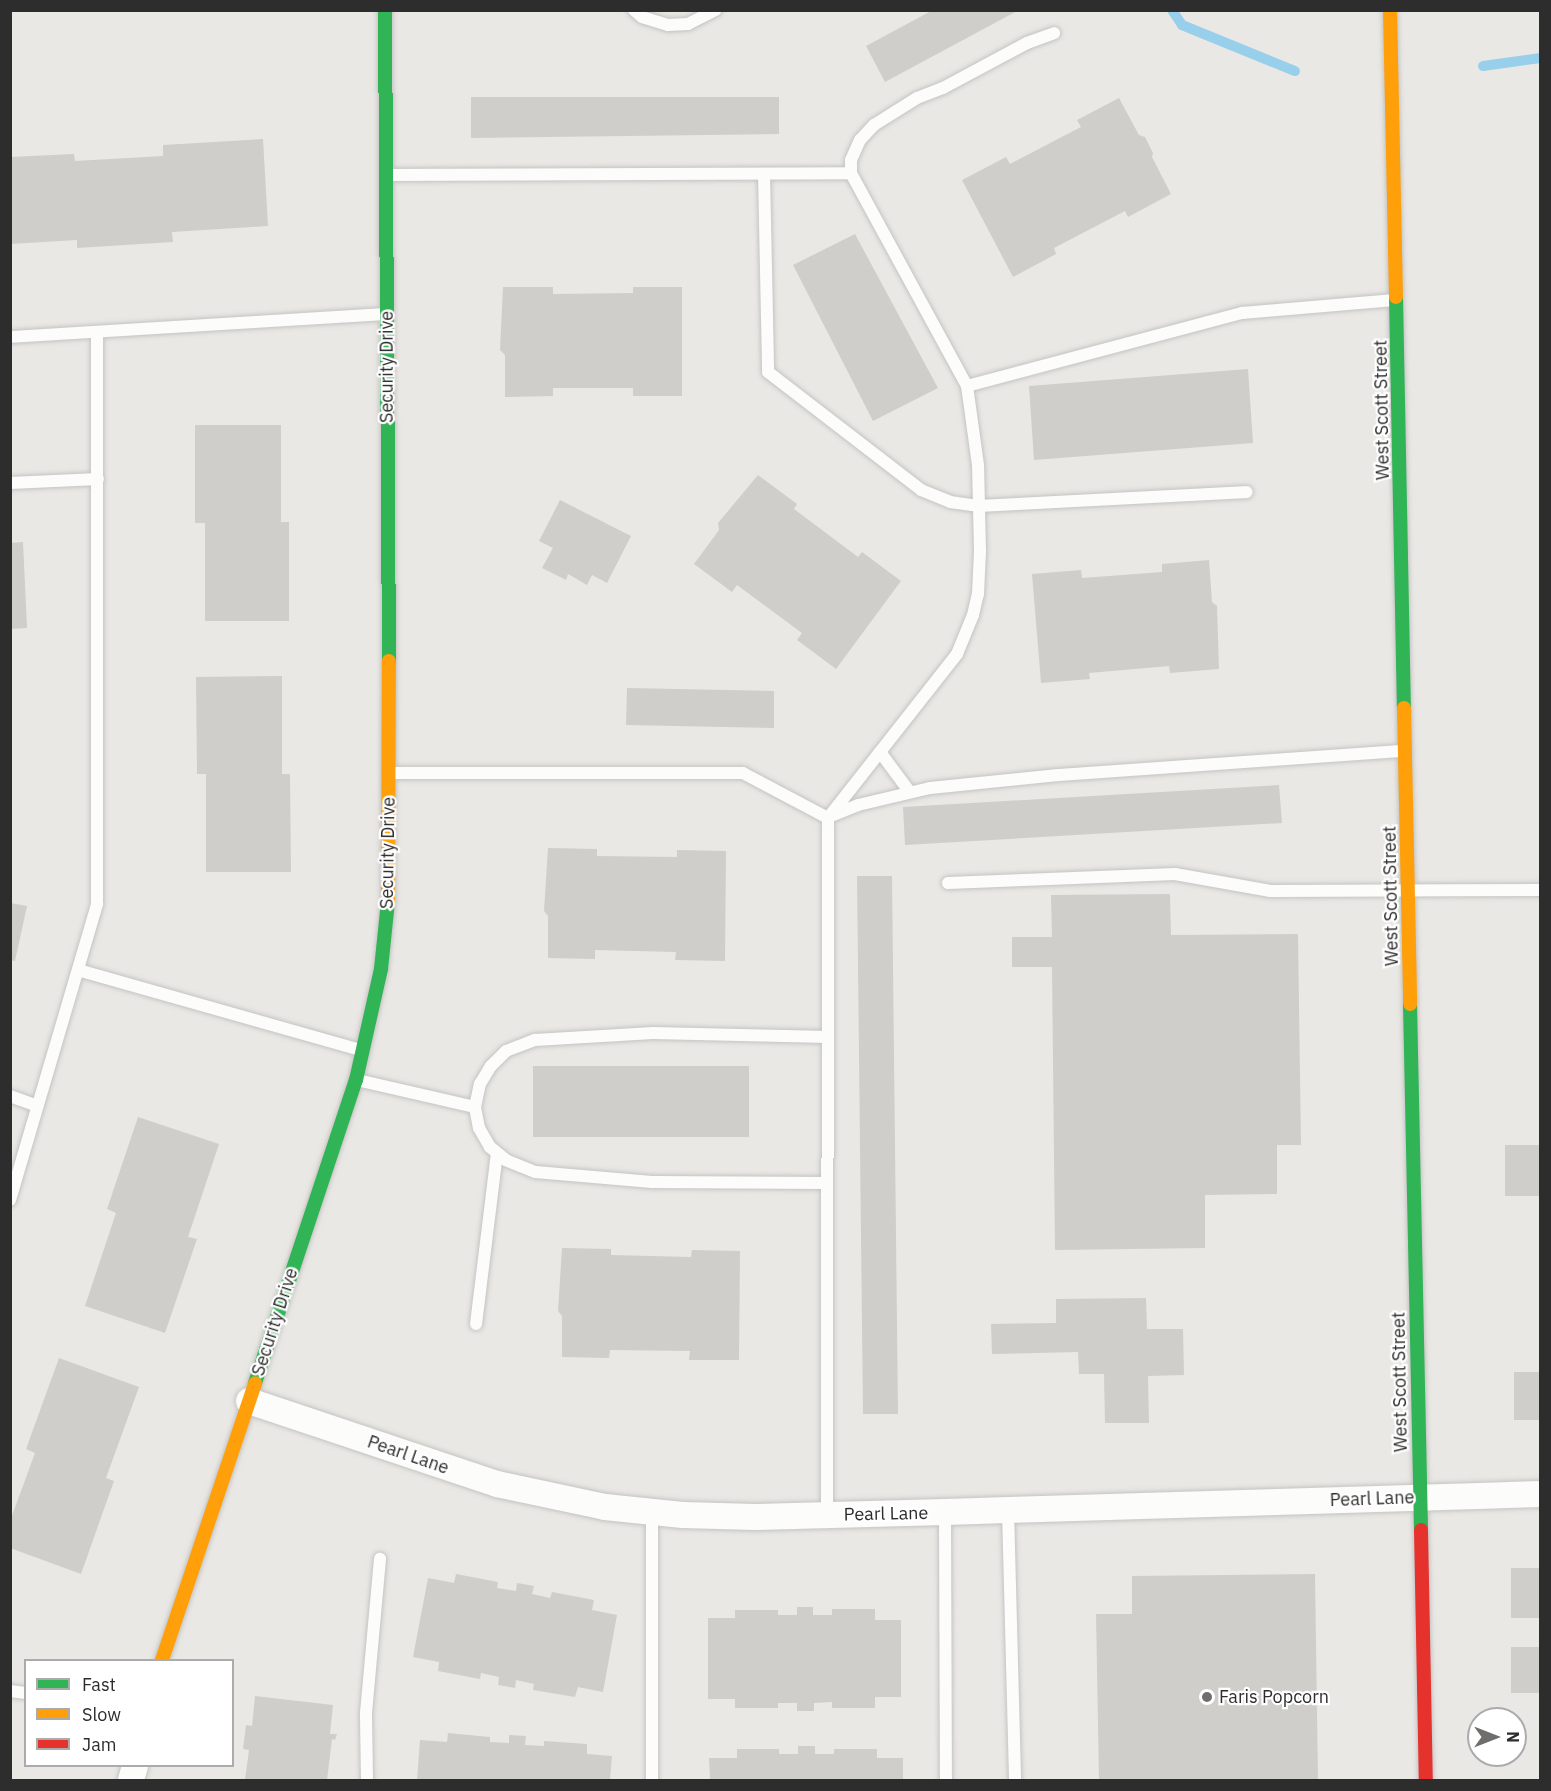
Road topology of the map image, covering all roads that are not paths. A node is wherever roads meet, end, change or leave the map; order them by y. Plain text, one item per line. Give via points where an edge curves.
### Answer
1 (385, 10) edge
2 (634, 10) edge
3 (716, 10) edge
4 (1390, 10) edge
5 (1054, 33) dead end
6 (851, 173) junction
7 (764, 174) junction
8 (386, 175) junction
9 (1397, 300) junction
10 (387, 314) junction
11 (97, 332) junction
12 (10, 337) edge
13 (967, 386) junction
14 (98, 479) junction
15 (10, 483) edge
16 (1247, 492) dead end
17 (980, 506) junction
18 (1407, 751) junction
19 (880, 752) junction
20 (390, 773) junction
21 (909, 791) junction
22 (828, 818) junction
23 (948, 883) dead end
24 (1409, 890) junction
25 (1540, 890) edge
26 (78, 970) junction
27 (828, 1037) junction
28 (364, 1051) junction
29 (356, 1080) junction
30 (10, 1096) edge
31 (37, 1106) junction
32 (475, 1107) junction
33 (497, 1154) junction
34 (827, 1183) junction
35 (10, 1200) edge
36 (476, 1324) dead end
37 (249, 1401) junction
38 (1540, 1494) edge
39 (1420, 1497) junction
40 (1008, 1510) junction
41 (945, 1512) junction
42 (652, 1513) junction
43 (827, 1515) junction
44 (380, 1559) dead end
45 (162, 1659) edge
46 (367, 1780) edge
47 (652, 1780) edge
48 (946, 1780) edge
49 (1015, 1780) edge
50 (1426, 1780) edge

1 - 8 main road, Security Drive
2 - 3 lane via 642,17 668,25 688,24
4 - 9 main road, West Scott Street
5 - 6 lane via 917,98 874,124 855,150
6 - 7 lane
6 - 13 lane
7 - 8 lane
7 - 17 lane via 768,372 921,490 951,502
8 - 10 main road, Security Drive
9 - 13 lane via 1242,313
9 - 18 main road, West Scott Street
10 - 11 lane
10 - 20 main road, Security Drive
11 - 12 lane
11 - 14 lane
13 - 17 lane
14 - 15 lane
14 - 26 lane via 97,904
16 - 17 lane
17 - 19 lane via 978,594 967,635 957,654
18 - 21 lane via 1058,775
18 - 24 main road, West Scott Street
19 - 21 lane
19 - 22 lane
20 - 22 lane via 743,773
20 - 28 main road, Security Drive via 387,925
21 - 22 lane
22 - 27 lane
23 - 24 lane via 1175,874 1270,891
24 - 25 lane
24 - 39 main road, West Scott Street
26 - 28 lane
26 - 31 lane
27 - 32 lane via 727,1032 535,1040 506,1051 491,1066 480,1084
27 - 34 lane
28 - 29 main road, Security Drive
29 - 32 lane
29 - 37 main road, Security Drive
30 - 31 lane
31 - 35 lane
32 - 33 lane via 479,1128
33 - 34 lane via 535,1172 610,1180
33 - 36 lane
34 - 43 lane
37 - 42 street, Pearl Lane via 497,1484 559,1499
37 - 45 main road, Security Drive
38 - 39 street, Pearl Lane
39 - 40 street, Pearl Lane
39 - 50 main road, West Scott Street
40 - 41 street, Pearl Lane
40 - 49 lane
41 - 43 street, Pearl Lane
41 - 48 lane
42 - 43 street, Pearl Lane via 714,1517
42 - 47 lane
44 - 46 lane via 366,1713

